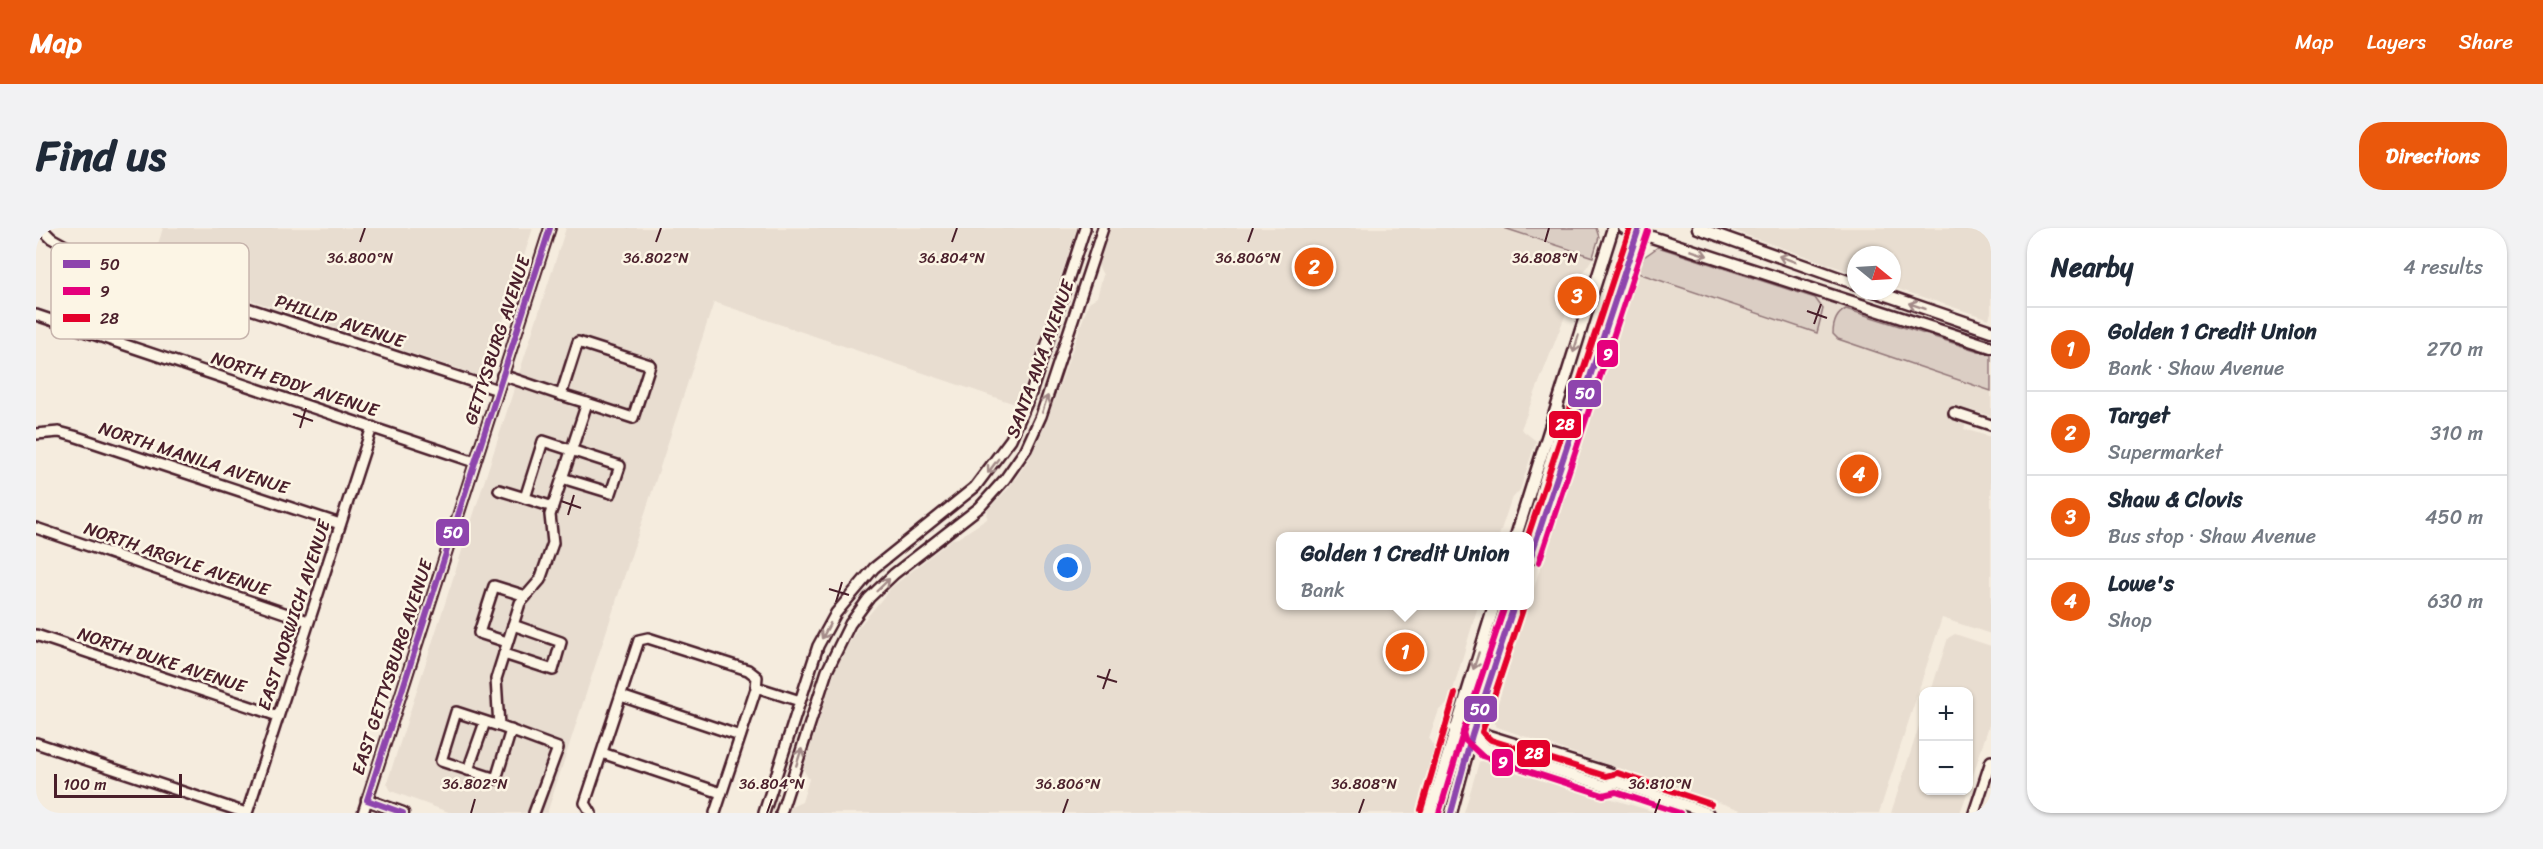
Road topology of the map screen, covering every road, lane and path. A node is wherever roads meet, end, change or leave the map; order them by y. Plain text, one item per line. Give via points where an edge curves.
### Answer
1 (41, 228) edge
2 (550, 228) edge
3 (1084, 228) edge
4 (1103, 228) edge
5 (1613, 228) edge
6 (1624, 228) edge
7 (1698, 228) edge
8 (1638, 230) edge
9 (60, 243) edge
10 (1847, 281) edge
11 (1899, 300) edge
12 (249, 309) edge
13 (36, 315) edge
14 (1895, 315) junction
15 (51, 320) edge
16 (1991, 333) edge
17 (108, 339) edge
18 (1991, 347) edge
19 (502, 375) junction
20 (498, 390) junction
21 (561, 394) junction
22 (1559, 400) junction
23 (587, 403) junction
24 (1954, 413) dead end
25 (1991, 425) edge
26 (372, 427) junction
27 (36, 434) edge
28 (572, 450) junction
29 (475, 462) junction
30 (562, 478) junction
31 (499, 490) dead end
32 (525, 498) junction
33 (553, 507) junction
34 (1545, 510) junction
35 (340, 524) junction
36 (36, 528) edge
37 (1518, 532) edge
38 (1534, 546) edge
39 (526, 596) junction
40 (1493, 610) edge
41 (1514, 610) edge
42 (309, 621) junction
43 (513, 625) junction
44 (36, 635) edge
45 (507, 642) junction
46 (504, 654) junction
47 (756, 687) junction
48 (621, 696) junction
49 (800, 701) junction
50 (278, 716) junction
51 (485, 722) junction
52 (498, 726) junction
53 (1454, 729) junction
54 (511, 730) junction
55 (1472, 735) junction
56 (740, 736) junction
57 (36, 743) edge
58 (602, 753) junction
59 (1991, 761) edge
60 (468, 770) junction
61 (1616, 782) junction
62 (722, 793) junction
63 (367, 800) junction
64 (246, 813) edge
65 (363, 813) edge
66 (403, 813) edge
67 (534, 813) edge
68 (591, 813) edge
69 (715, 813) edge
70 (764, 813) edge
71 (781, 813) edge
72 (1430, 813) edge
73 (1450, 813) edge
74 (1708, 813) edge
75 (1974, 813) edge

1 - 9 street, PHILLIP AVENUE
2 - 19 street, GETTYSBURG AVENUE
3 -> 49 street, SANTA ANA AVENUE via 1030,396 1011,439 975,487 883,560 849,596 818,646
71 -> 4 street, SANTA ANA AVENUE via 827,671 850,624 894,574 980,507 1026,449 1041,416
5 -> 22 main road
6 - 8 main road
10 -> 7 main road
8 -> 14 main road
8 - 34 main road
16 -> 11 main road
12 - 20 street, PHILLIP AVENUE
13 - 15 street, NORTH EDDY AVENUE
14 - 16 main road via 1943,322 1983,335
14 - 18 main road
17 - 26 street, NORTH EDDY AVENUE
19 - 20 street, GETTYSBURG AVENUE
19 - 21 street
20 - 29 street, GETTYSBURG AVENUE
21 - 23 street
21 - 23 street via 578,342 650,365 633,418
22 - 34 main road via 1558,435 1540,497
22 - 37 main road
23 - 28 street
24 - 25 street
26 - 29 street, NORTH EDDY AVENUE
26 - 35 street, EAST NORWICH AVENUE
27 - 35 street, NORTH MANILA AVENUE via 59,432 74,436
28 - 30 street
28 - 30 street via 620,466 611,494
28 - 32 street via 543,441
29 - 63 street, EAST GETTYSBURG AVENUE
30 - 33 street
31 - 32 street
32 - 33 street
33 - 39 street via 553,543 540,580
34 - 38 main road
35 - 42 street, EAST NORWICH AVENUE
36 - 42 street, NORTH ARGYLE AVENUE
39 - 43 street via 519,603
39 - 45 street via 494,586 479,633
40 -> 53 main road
41 - 55 main road
42 - 50 street, EAST NORWICH AVENUE
43 - 45 street
43 - 46 street via 561,642 556,661 553,670
44 - 50 street, NORTH DUKE AVENUE
45 - 46 street
46 - 52 street via 496,679
47 - 48 street via 757,677 748,670 648,638 639,640
47 - 49 street
47 - 56 street
48 - 56 street
48 - 58 street
49 - 70 street, SANTA ANA AVENUE
50 - 64 street, EAST NORWICH AVENUE
51 - 52 street
51 - 60 street
51 - 60 street via 456,712 441,761
52 - 54 street
53 - 55 street
53 - 72 main road
54 - 60 street via 496,779
54 - 67 street via 558,748
55 - 61 street via 1487,735 1610,773
55 - 61 street via 1486,747 1544,767 1606,786
55 - 73 main road
56 - 62 street
57 - 64 street
58 - 62 street
58 - 68 street via 585,803
59 - 75 street
61 - 74 street
62 - 69 street
63 - 65 street, EAST GETTYSBURG AVENUE
63 - 66 main road

